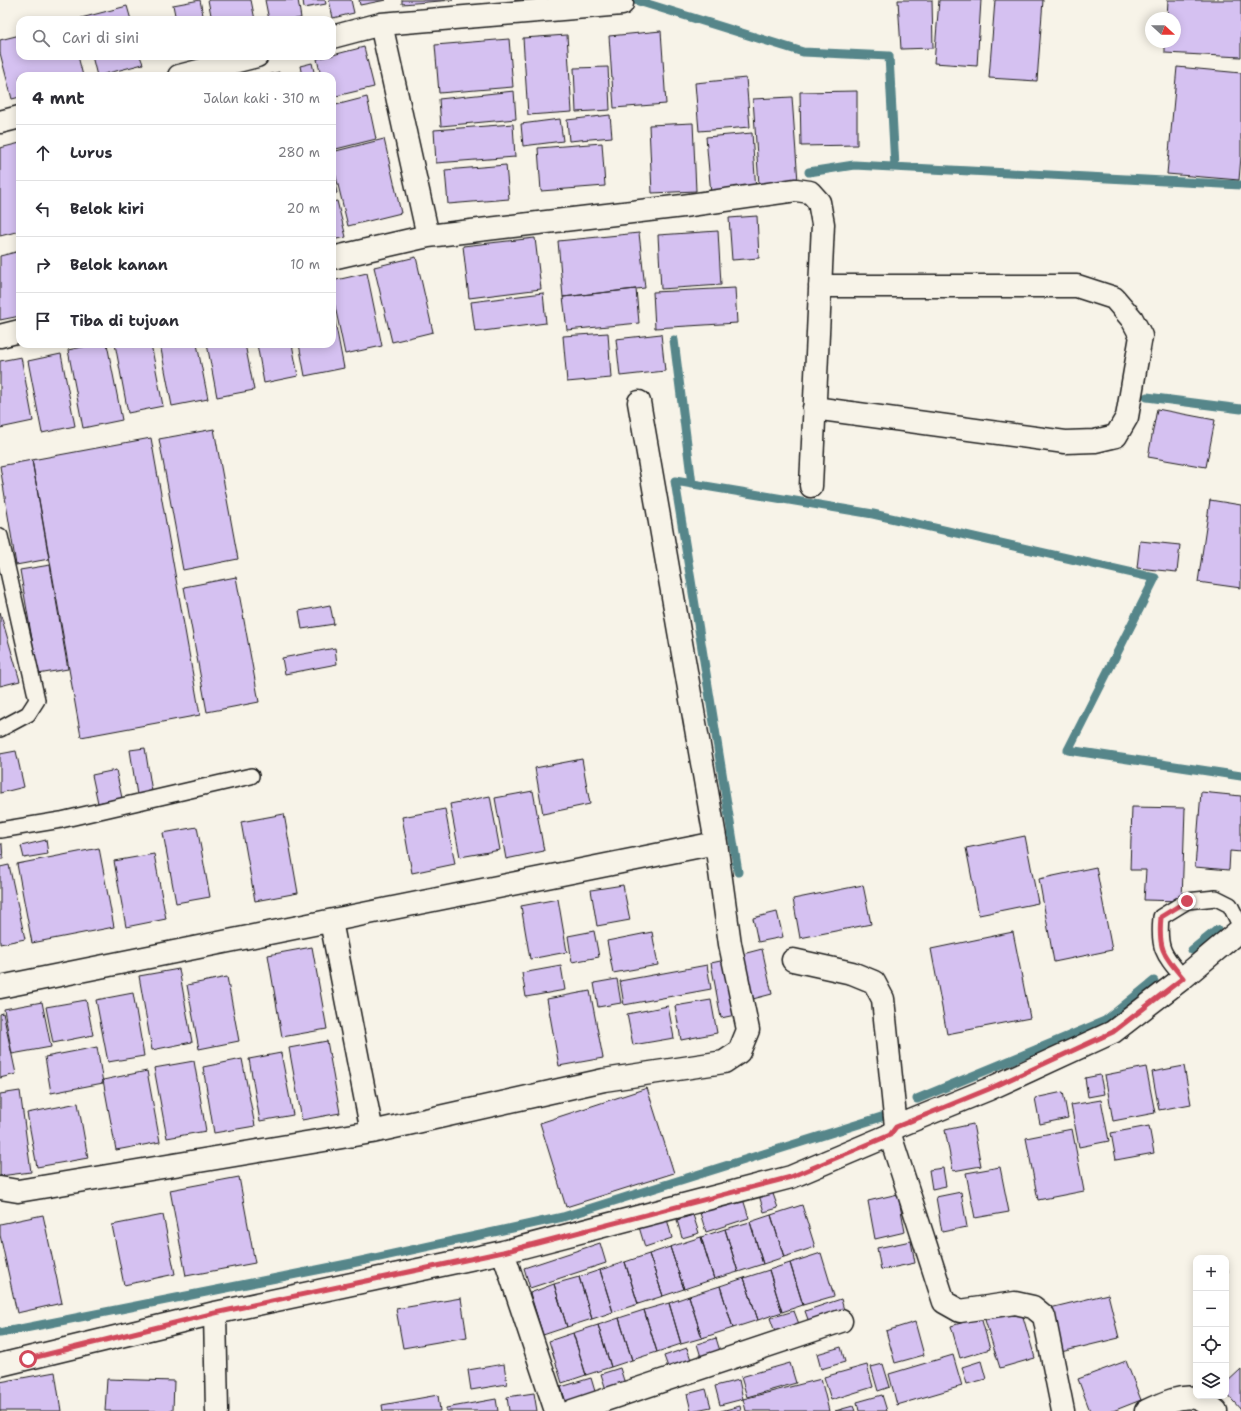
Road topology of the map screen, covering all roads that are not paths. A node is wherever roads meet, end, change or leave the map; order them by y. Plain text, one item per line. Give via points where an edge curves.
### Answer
1 (622, 4) dead end
2 (382, 24) junction
3 (336, 36) edge
4 (241, 60) edge
5 (195, 72) edge
6 (16, 118) edge
7 (0, 122) edge
8 (428, 236) junction
9 (336, 257) edge
10 (820, 286) junction
11 (16, 332) edge
12 (0, 336) edge
13 (639, 402) dead end
14 (814, 408) junction
15 (811, 486) dead end
16 (0, 536) edge
17 (0, 729) edge
18 (251, 776) dead end
19 (0, 830) edge
20 (716, 843) junction
21 (331, 921) junction
22 (1241, 928) edge
23 (793, 960) dead end
24 (1183, 978) junction
25 (0, 987) edge
26 (893, 1131) junction
27 (372, 1132) junction
28 (0, 1188) edge
29 (503, 1252) junction
30 (215, 1313) junction
31 (841, 1321) dead end
32 (0, 1366) edge
33 (217, 1411) edge
34 (556, 1411) edge
35 (572, 1411) edge
36 (1063, 1411) edge
37 (1146, 1411) edge
38 (1216, 1411) edge

1 - 2 street
2 - 3 street
2 - 8 street
4 - 5 street
6 - 7 street
8 - 9 street
8 - 10 street via 796,190 810,192 819,202 823,224
10 - 14 street
10 - 14 street via 1077,286 1114,298 1132,319 1141,336 1126,417 1116,436 1095,442 1064,442
11 - 12 street
13 - 20 street
14 - 15 street
16 - 17 lane via 37,700 28,714
18 - 19 lane via 61,820
20 - 21 street
20 - 27 street via 730,944 748,1030 738,1052 724,1062 604,1080
21 - 25 street
21 - 27 street
22 - 24 street
22 - 24 lane via 1230,905 1216,898 1187,901 1161,917 1159,938 1165,956
23 - 26 street via 852,973 874,982 884,999
24 - 26 street via 1113,1032
26 - 29 street via 791,1177
26 - 36 street via 944,1302 960,1311 1015,1303 1033,1307 1044,1316
27 - 28 street via 18,1191
29 - 30 street
29 - 34 street
30 - 32 street
30 - 33 street
31 - 35 street
37 - 38 street via 1173,1399 1194,1397

